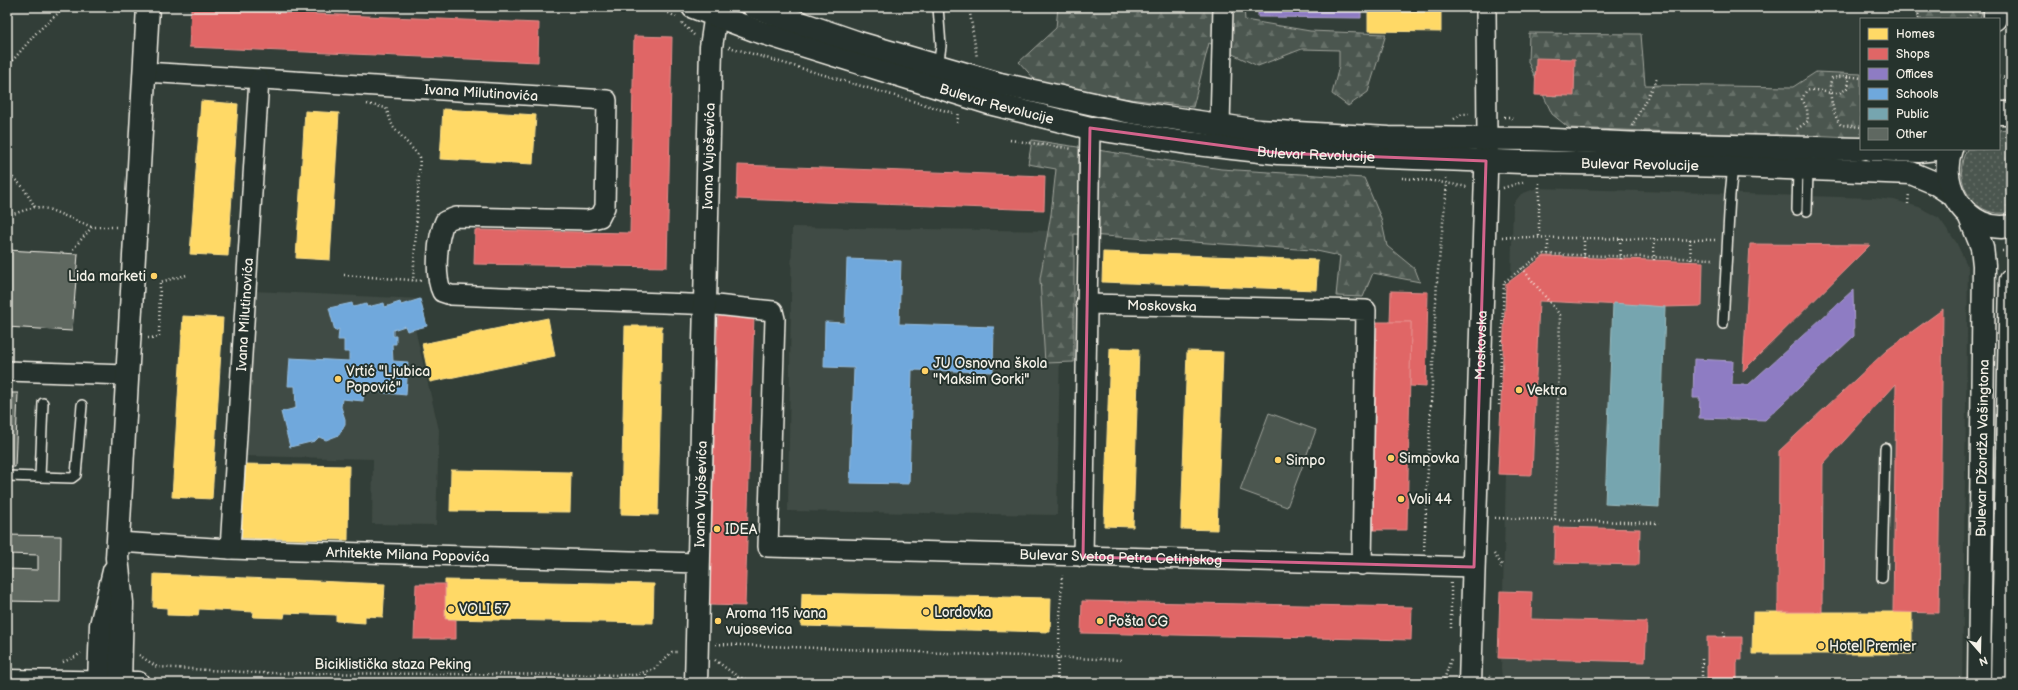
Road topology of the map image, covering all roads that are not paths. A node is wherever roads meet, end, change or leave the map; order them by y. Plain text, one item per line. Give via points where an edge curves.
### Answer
1 (148, 7) edge
2 (694, 7) edge
3 (754, 7) edge
4 (938, 7) edge
5 (1223, 7) edge
6 (1486, 7) edge
7 (1995, 7) edge
8 (716, 11) edge
9 (1995, 18) edge
10 (938, 67) junction
11 (144, 72) junction
12 (260, 79) junction
13 (2000, 113) edge
14 (2011, 113) edge
15 (1220, 125) junction
16 (1090, 128) junction
17 (1487, 138) junction
18 (1860, 149) edge
19 (1895, 150) edge
20 (1928, 150) edge
21 (1951, 150) edge
22 (1486, 161) junction
23 (1733, 166) junction
24 (1803, 169) junction
25 (1953, 195) junction
26 (1802, 211) dead end
27 (1969, 215) junction
28 (2011, 226) edge
29 (2011, 280) edge
30 (1086, 304) junction
31 (706, 306) junction
32 (1723, 324) dead end
33 (7, 371) edge
34 (127, 375) junction
35 (43, 404) dead end
36 (82, 405) dead end
37 (1884, 448) dead end
38 (7, 476) edge
39 (40, 477) junction
40 (230, 549) junction
41 (117, 550) junction
42 (1083, 556) junction
43 (698, 563) junction
44 (1362, 564) junction
45 (1474, 567) junction
46 (1882, 578) dead end
47 (7, 681) edge
48 (110, 683) edge
49 (138, 683) edge
50 (696, 683) edge
51 (1470, 683) edge
52 (1979, 683) edge
53 (2002, 683) edge

1 - 11 main road
2 - 8 main road, Bulevar Revolucije
3 - 10 main road, Bulevar Revolucije
4 - 10 lane via 941,46
5 - 15 street
6 - 17 street, Moskovska
7 - 9 main road
8 - 16 main road, Bulevar Revolucije via 757,31 964,96
8 - 31 main road, Ivana Vujoševića via 711,47
10 - 15 main road, Bulevar Revolucije via 1063,99
11 - 12 street, Ivana Milutinovića
11 - 34 main road
12 - 31 street, Ivana Milutinovića via 607,100 605,208 600,217 588,220 456,217 445,221 440,231 439,287 451,295
12 - 40 street, Ivana Milutinovića
13 - 14 main road
15 - 17 main road, Bulevar Revolucije via 1296,134
16 - 22 main road, Bulevar Revolucije via 1187,143 1278,153
16 - 30 street
17 - 18 main road, Bulevar Revolucije
17 - 22 main road, Moskovska
19 - 20 main road
21 - 25 main road via 1947,176
22 - 23 main road, Bulevar Revolucije
22 - 45 main road, Moskovska
23 - 24 main road, Bulevar Revolucije
23 - 32 lane
24 - 25 main road, Bulevar Revolucije via 1911,173 1935,183
24 - 26 lane
25 - 27 main road
27 - 28 main road via 1994,226
27 - 52 main road, Bulevar Džordža Vašingtona via 1982,247 1984,265
29 - 53 main road, Bulevar Džordža Vašingtona
30 - 42 street
30 - 44 street, Moskovska via 1366,310
31 - 42 street, Bulevar Svetog Petra Cetinjskog via 769,310 775,315 768,547
31 - 43 main road, Ivana Vujoševića
33 - 34 street
34 - 41 main road
35 - 39 lane
36 - 39 lane via 76,475 72,478
37 - 46 lane
38 - 39 lane
40 - 41 street, Arhitekte Milana Popovića
40 - 43 street, Arhitekte Milana Popovića
41 - 48 main road via 100,625
42 - 44 street, Bulevar Svetog Petra Cetinjskog
43 - 50 main road, Ivana Vujoševića
44 - 45 street, Bulevar Svetog Petra Cetinjskog
45 - 51 main road, Moskovska
47 - 48 main road
48 - 49 main road

